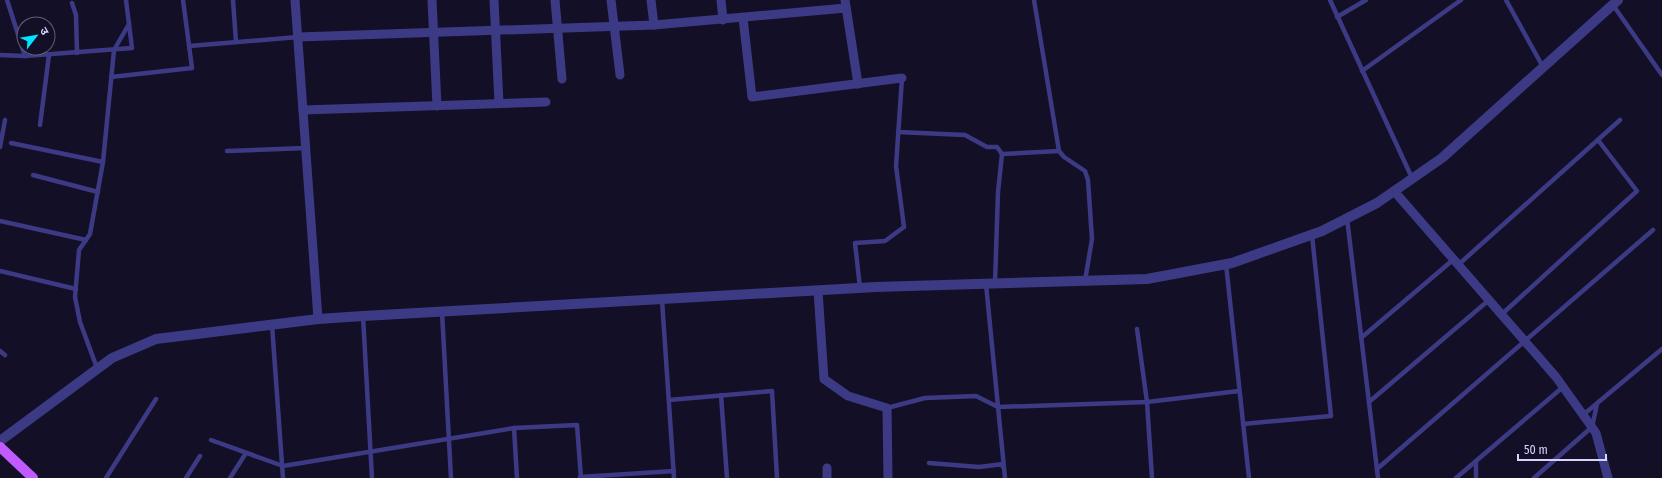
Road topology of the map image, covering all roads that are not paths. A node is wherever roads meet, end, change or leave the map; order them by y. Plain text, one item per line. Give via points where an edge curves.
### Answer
1 (7, 0) edge
2 (126, 0) edge
3 (183, 0) edge
4 (233, 0) edge
5 (295, 0) edge
6 (432, 0) edge
7 (494, 0) edge
8 (555, 0) edge
9 (610, 0) edge
10 (651, 0) edge
11 (721, 0) edge
12 (1034, 0) edge
13 (1330, 0) edge
14 (1366, 0) edge
15 (1461, 0) edge
16 (1506, 0) edge
17 (1615, 2) edge
18 (72, 3) dead end
19 (846, 4) edge
20 (1337, 17) junction
21 (743, 18) junction
22 (723, 20) junction
23 (129, 24) junction
24 (654, 25) junction
25 (614, 26) junction
26 (16, 28) edge
27 (557, 28) junction
28 (496, 30) junction
29 (433, 32) junction
30 (298, 37) junction
31 (236, 42) junction
32 (189, 46) junction
33 (114, 50) junction
34 (77, 53) junction
35 (56, 54) edge
36 (0, 55) edge
37 (16, 56) edge
38 (49, 56) edge
39 (1544, 67) junction
40 (1362, 71) junction
41 (620, 75) dead end
42 (1662, 75) edge
43 (111, 77) junction
44 (902, 78) joint
45 (562, 79) dead end
46 (858, 84) junction
47 (546, 102) dead end
48 (499, 104) junction
49 (437, 106) junction
50 (303, 110) junction
51 (4, 120) dead end
52 (1620, 120) dead end
53 (40, 125) dead end
54 (898, 132) junction
55 (1598, 140) junction
56 (11, 143) dead end
57 (0, 147) edge
58 (306, 148) junction
59 (227, 151) dead end
60 (1059, 151) junction
61 (1002, 154) junction
62 (103, 162) junction
63 (33, 175) dead end
64 (1412, 179) junction
65 (1394, 191) junction
66 (98, 192) junction
67 (1347, 218) junction
68 (0, 221) edge
69 (1653, 230) dead end
70 (1312, 235) junction
71 (86, 240) junction
72 (1456, 262) junction
73 (1226, 264) junction
74 (0, 271) edge
75 (1085, 281) junction
76 (991, 284) junction
77 (860, 288) junction
78 (76, 289) junction
79 (818, 291) junction
80 (662, 300) junction
81 (1489, 300) junction
82 (442, 312) junction
83 (1502, 314) junction
84 (363, 316) junction
85 (318, 319) junction
86 (272, 325) junction
87 (1137, 329) dead end
88 (1361, 338) junction
89 (1526, 342) junction
90 (1662, 349) edge
91 (0, 351) edge
92 (5, 355) dead end
93 (97, 368) junction
94 (1563, 387) junction
95 (1239, 391) junction
96 (721, 396) junction
97 (156, 399) dead end
98 (668, 400) junction
99 (1147, 402) junction
100 (1369, 402) junction
101 (1597, 404) junction
102 (998, 407) junction
103 (887, 408) junction
104 (1583, 415) junction
105 (1243, 424) junction
106 (1592, 427) junction
107 (514, 428) junction
108 (449, 439) junction
109 (211, 440) dead end
110 (0, 441) edge
111 (0, 446) edge
112 (371, 452) junction
113 (246, 453) junction
114 (200, 456) dead end
115 (1476, 460) junction
116 (929, 463) dead end
117 (283, 466) junction
118 (827, 468) dead end
119 (1004, 469) junction
120 (1377, 469) junction
121 (674, 471) junction
122 (580, 477) edge
123 (33, 478) edge
124 (106, 478) edge
125 (186, 478) edge
126 (230, 478) edge
127 (283, 478) edge
128 (372, 478) edge
129 (451, 478) edge
130 (517, 478) edge
131 (674, 478) edge
132 (727, 478) edge
133 (778, 478) edge
134 (828, 478) edge
135 (888, 478) edge
136 (1005, 478) edge
137 (1152, 478) edge
138 (1250, 478) edge
139 (1378, 478) edge
140 (1456, 478) edge
141 (1476, 478) edge
142 (1534, 478) edge
143 (1608, 478) edge

1 - 26 lane
2 - 23 lane
3 - 32 lane
4 - 31 lane
5 - 30 street
6 - 29 street
7 - 28 street
8 - 27 street
9 - 25 street
10 - 24 street
11 - 22 street
12 - 60 lane
13 - 20 lane
14 - 20 lane
15 - 40 lane
16 - 39 lane
17 - 39 street
17 - 42 lane
18 - 34 lane via 76,15
19 - 21 street
19 - 46 street
20 - 40 lane
21 - 22 street
21 - 46 street via 752,97
22 - 24 street
23 - 33 lane
23 - 33 lane via 132,48
24 - 25 street
25 - 27 street
25 - 41 street
27 - 28 street
27 - 45 street
28 - 29 street
28 - 48 street
29 - 30 street
29 - 49 street
30 - 31 lane
30 - 50 street
31 - 32 lane
32 - 43 lane via 192,68
33 - 34 lane
33 - 43 lane
34 - 35 lane
36 - 37 lane
38 - 53 lane
39 - 64 street via 1442,158
40 - 64 lane
43 - 62 lane
44 - 46 street
44 - 54 lane
47 - 48 street
48 - 49 street
49 - 50 street
50 - 58 street
51 - 57 lane
52 - 55 lane
54 - 61 lane via 965,135 987,147 997,147
54 - 77 lane via 896,166 904,227 885,241 855,243
55 - 72 lane
55 - 83 lane via 1637,191
56 - 62 lane
58 - 59 lane
58 - 85 street
60 - 61 lane
60 - 75 lane via 1085,171 1088,180 1092,239
61 - 76 lane
62 - 66 lane
63 - 66 lane
64 - 65 street
65 - 67 street
65 - 72 street
66 - 71 lane via 90,234
67 - 70 street
67 - 88 lane
68 - 71 lane
69 - 89 lane
70 - 73 street
70 - 105 lane via 1331,416
71 - 78 lane via 79,250
72 - 81 street
72 - 88 lane
73 - 75 street via 1147,280
73 - 95 lane
74 - 78 lane
75 - 76 street
76 - 77 street
76 - 102 lane
77 - 79 street
78 - 93 lane via 80,322
79 - 80 street
79 - 103 street via 824,379 848,396
80 - 82 street
80 - 98 lane
81 - 83 street
81 - 100 lane
82 - 84 street
82 - 108 lane
83 - 89 street
84 - 85 street
84 - 112 lane
85 - 86 street
86 - 93 street via 156,339 112,358
86 - 117 lane
87 - 99 lane
88 - 100 lane
89 - 94 street
89 - 120 lane
90 - 101 lane
91 - 92 lane
93 - 110 street
94 - 104 street
94 - 115 lane
95 - 99 lane
95 - 105 lane
96 - 98 lane
96 - 132 lane
96 - 133 lane via 772,391
97 - 124 lane
98 - 121 lane
99 - 102 lane
99 - 137 lane
100 - 120 lane
101 - 104 lane
101 - 106 lane
102 - 103 lane via 976,396 925,398
102 - 119 lane
103 - 135 street
104 - 106 street
105 - 138 lane
106 - 142 lane
106 - 143 street via 1596,433
107 - 108 lane
107 - 122 lane via 577,425
107 - 130 lane
108 - 112 lane
108 - 129 lane
109 - 113 lane
111 - 123 main road
112 - 117 lane
112 - 128 lane
113 - 117 lane
113 - 126 lane
114 - 125 lane
115 - 140 lane
115 - 141 lane
116 - 119 lane via 979,467 1003,464
117 - 127 lane
118 - 134 street
119 - 136 lane
120 - 139 lane
121 - 122 lane
121 - 131 lane

